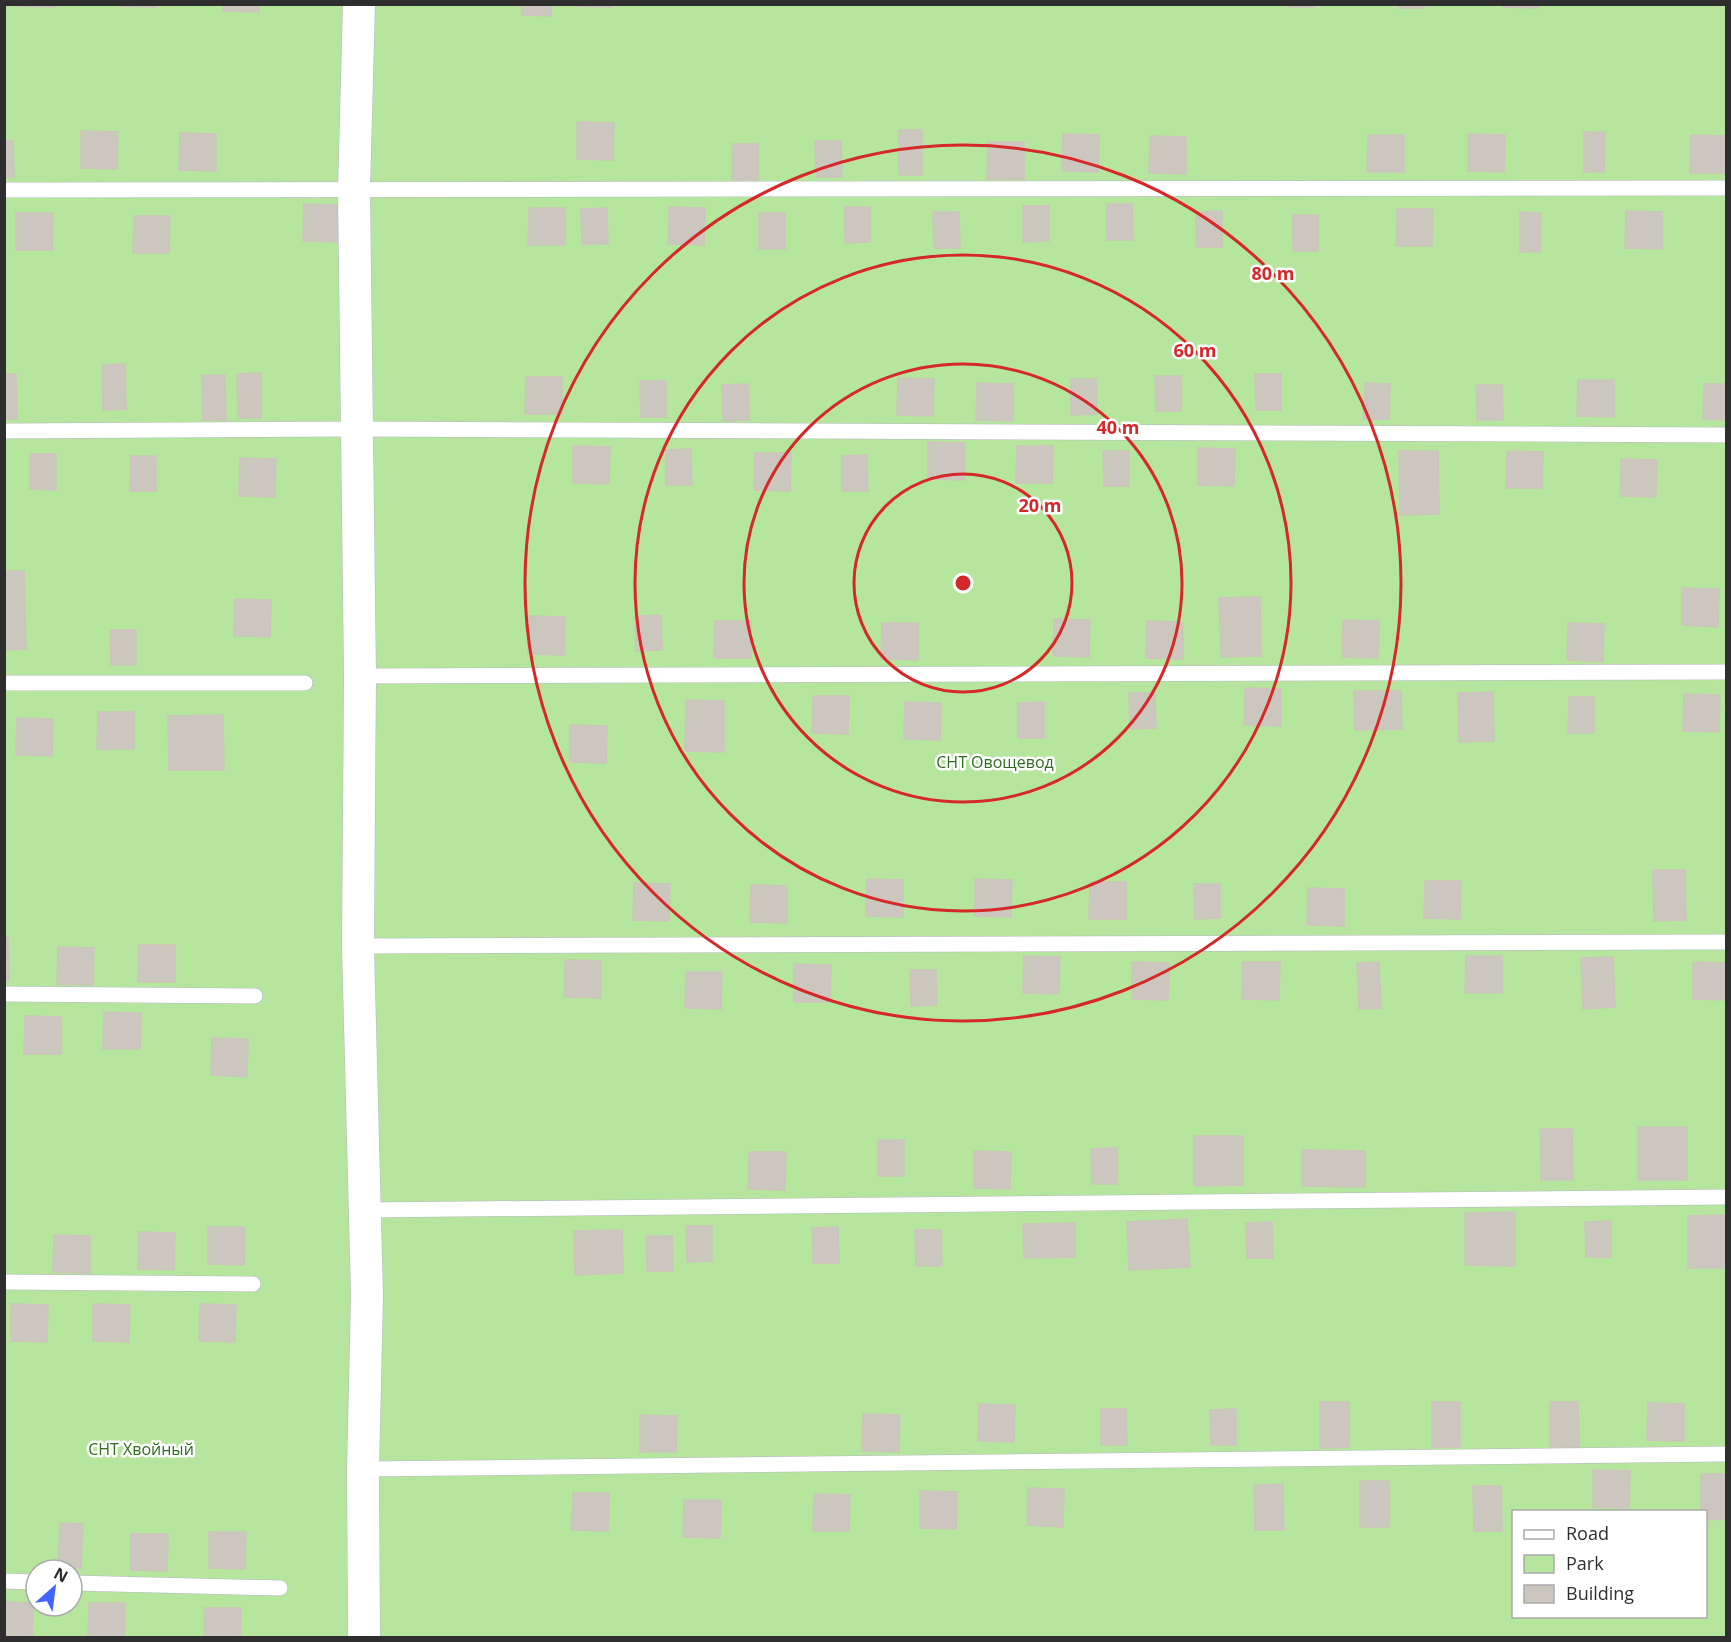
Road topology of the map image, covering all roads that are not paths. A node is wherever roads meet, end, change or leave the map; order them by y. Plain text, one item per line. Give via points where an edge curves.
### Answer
1 (359, 4) edge
2 (1726, 188) edge
3 (354, 189) junction
4 (4, 190) edge
5 (356, 429) junction
6 (4, 431) edge
7 (1726, 435) edge
8 (1726, 672) edge
9 (360, 676) junction
10 (4, 683) edge
11 (305, 683) dead end
12 (1726, 942) edge
13 (357, 946) junction
14 (4, 994) edge
15 (255, 996) dead end
16 (1726, 1197) edge
17 (366, 1210) junction
18 (4, 1282) edge
19 (253, 1284) dead end
20 (1726, 1454) edge
21 (363, 1469) junction
22 (4, 1581) edge
23 (24, 1582) edge
24 (84, 1583) edge
25 (280, 1587) dead end
26 (364, 1638) edge

1 - 3 street
2 - 3 lane
3 - 4 lane
3 - 5 street
5 - 6 lane
5 - 7 lane
5 - 9 street
8 - 9 lane
9 - 13 street
10 - 11 lane
12 - 13 lane
13 - 17 street
14 - 15 lane
16 - 17 lane
17 - 21 street
18 - 19 lane
20 - 21 lane
21 - 26 street
22 - 23 lane
24 - 25 lane

